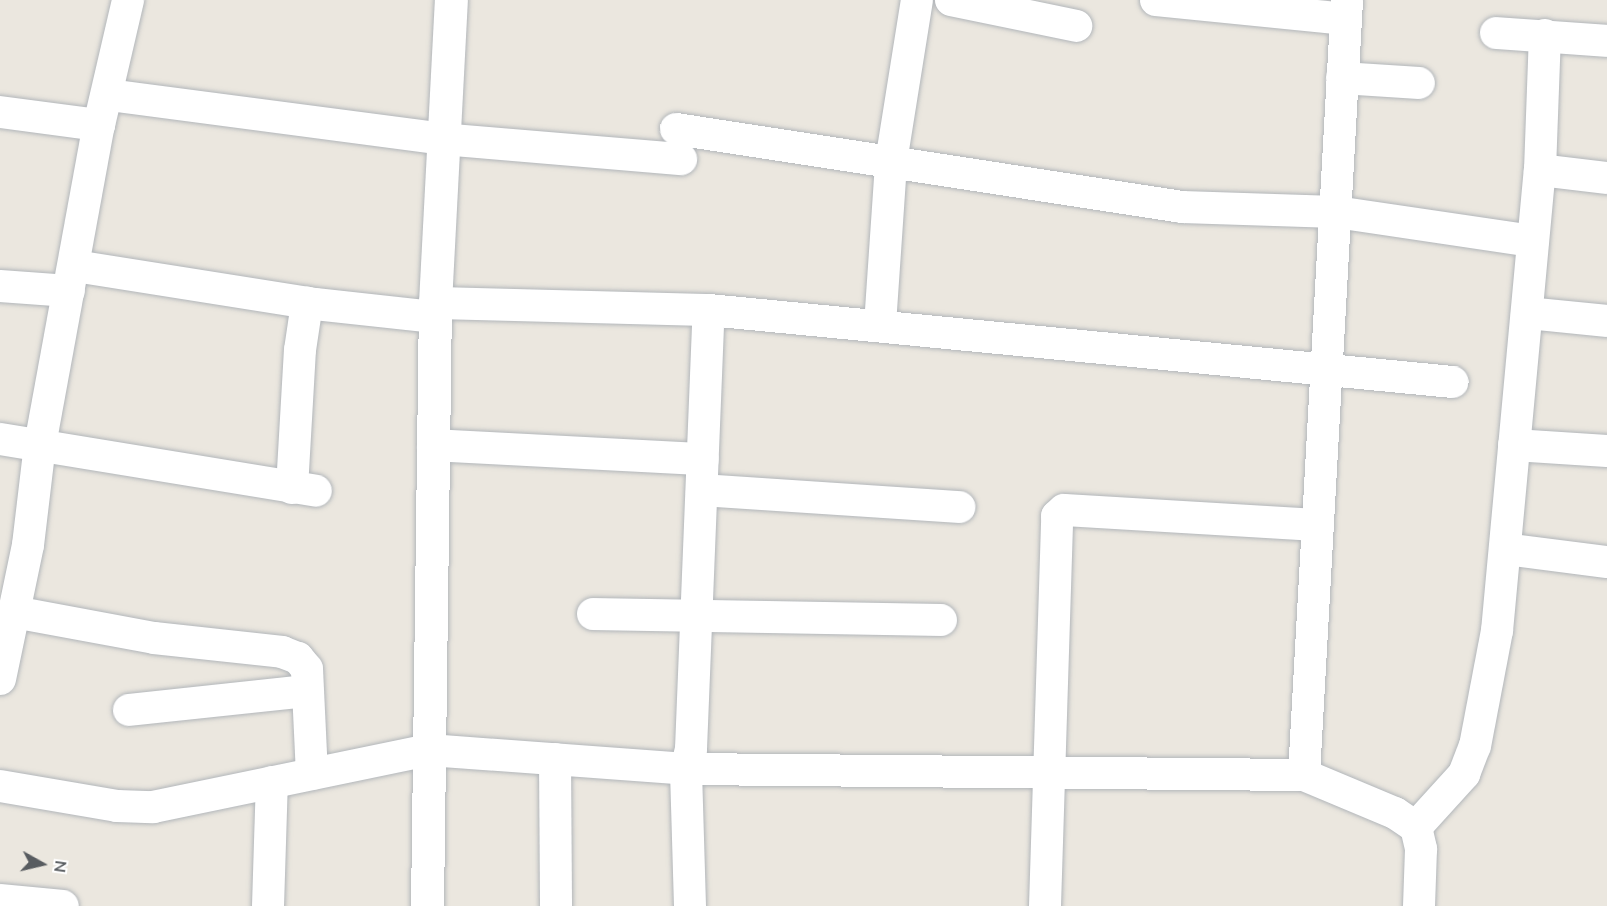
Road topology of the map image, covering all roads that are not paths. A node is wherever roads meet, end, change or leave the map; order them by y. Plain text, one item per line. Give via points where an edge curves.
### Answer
1 (129, 0) edge
2 (451, 0) edge
3 (917, 0) edge
4 (951, 0) edge
5 (1156, 0) edge
6 (1346, 9) edge
7 (1076, 26) dead end
8 (1496, 33) dead end
9 (1545, 35) junction
10 (1607, 41) edge
11 (1342, 78) junction
12 (1419, 83) dead end
13 (109, 95) junction
14 (0, 111) edge
15 (99, 125) junction
16 (441, 139) junction
17 (891, 162) junction
18 (1540, 170) junction
19 (1607, 178) edge
20 (1336, 212) junction
21 (1533, 241) junction
22 (72, 279) junction
23 (0, 286) edge
24 (307, 303) junction
25 (435, 310) junction
26 (709, 310) junction
27 (1527, 314) junction
28 (1607, 321) edge
29 (880, 325) junction
30 (1327, 372) junction
31 (1453, 382) dead end
32 (0, 439) edge
33 (40, 445) junction
34 (433, 445) junction
35 (1514, 445) junction
36 (1607, 451) edge
37 (703, 459) junction
38 (702, 490) junction
39 (958, 507) dead end
40 (1318, 525) junction
41 (1504, 549) junction
42 (1607, 562) edge
43 (14, 612) junction
44 (592, 614) dead end
45 (697, 615) junction
46 (941, 620) dead end
47 (0, 679) edge
48 (308, 691) junction
49 (129, 710) dead end
50 (429, 750) junction
51 (555, 759) junction
52 (686, 769) junction
53 (1048, 771) junction
54 (312, 774) junction
55 (1304, 775) junction
56 (272, 782) junction
57 (0, 786) edge
58 (1416, 827) junction
59 (0, 900) edge
60 (63, 906) edge
61 (268, 906) edge
62 (427, 906) edge
63 (556, 906) edge
64 (690, 906) edge
65 (1045, 906) edge
66 (1419, 906) edge

1 - 13 street
2 - 16 street
3 - 17 street
4 - 7 street
5 - 6 street
6 - 11 street
8 - 9 street
9 - 10 street
9 - 18 street
11 - 12 street
11 - 20 street
13 - 15 street
13 - 16 street
14 - 15 street
15 - 22 street
16 - 17 street via 679,144
16 - 25 street
17 - 20 street via 1182,207
17 - 29 street
18 - 19 street
18 - 21 street
20 - 21 street
20 - 30 street
21 - 27 street
22 - 23 street
22 - 24 street
22 - 33 street
24 - 25 street
24 - 33 street via 300,350 304,490
25 - 26 street
25 - 34 street
26 - 29 street
26 - 37 street
27 - 28 street
27 - 35 street
29 - 30 street
30 - 31 street
30 - 40 street
32 - 33 street
33 - 43 street via 28,545
34 - 37 street
34 - 50 street
35 - 36 street
35 - 41 street
37 - 38 street
38 - 39 street
38 - 45 street
40 - 53 street via 1064,510 1055,525
40 - 55 street
41 - 42 street
41 - 58 street via 1497,631 1475,746 1464,774
43 - 47 street
43 - 48 street via 154,638 282,652 298,658 307,669
44 - 45 street
45 - 46 street
45 - 52 street via 691,749
48 - 49 street
48 - 54 street
50 - 51 street
50 - 54 street
50 - 62 street
51 - 52 street
51 - 63 street
52 - 53 street
52 - 64 street
53 - 55 street
53 - 65 street
54 - 56 street
55 - 58 street via 1395,813
56 - 57 street via 153,807 117,806
56 - 61 street
58 - 66 street via 1421,849
59 - 60 street

